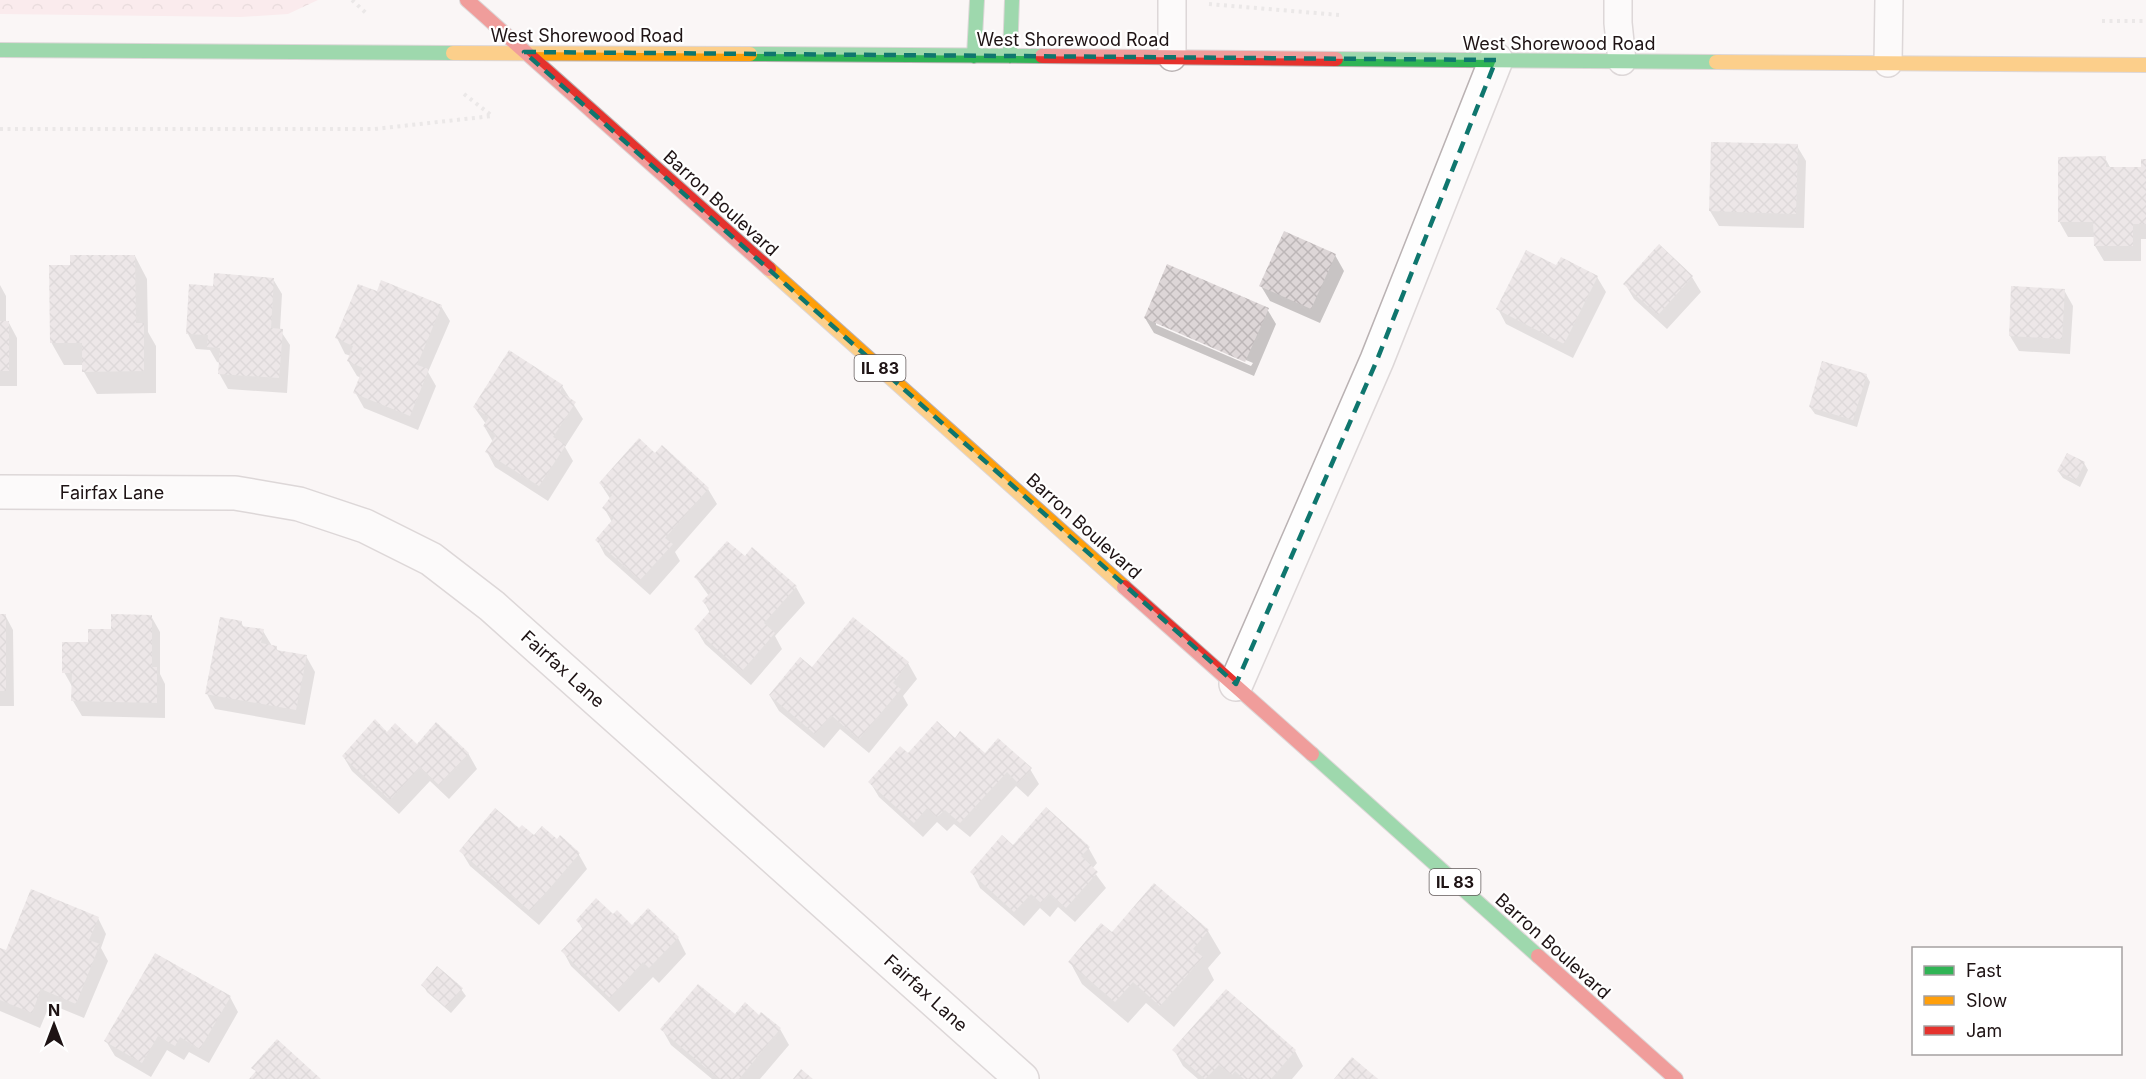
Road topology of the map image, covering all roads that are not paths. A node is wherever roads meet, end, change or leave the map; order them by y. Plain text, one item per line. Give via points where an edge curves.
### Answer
1 (467, 0) edge
2 (977, 0) edge
3 (1012, 0) edge
4 (1172, 0) edge
5 (1618, 0) edge
6 (1889, 0) edge
7 (0, 50) edge
8 (524, 52) junction
9 (974, 56) junction
10 (1010, 56) junction
11 (1172, 57) junction
12 (1496, 60) junction
13 (1622, 61) junction
14 (1888, 63) junction
15 (2146, 65) edge
16 (0, 492) edge
17 (1236, 684) junction
18 (1023, 1079) edge
19 (1676, 1079) edge

1 - 8 main road, Barron Boulevard / IL 83
2 - 9 main road
3 - 10 main road
4 - 11 lane
5 - 13 lane
6 - 14 lane
7 - 8 main road, West Shorewood Road
8 - 9 main road, West Shorewood Road
8 - 17 main road, Barron Boulevard / IL 83
9 - 10 main road, West Shorewood Road
10 - 11 main road, West Shorewood Road
11 - 12 main road, West Shorewood Road
12 - 13 main road, West Shorewood Road
12 - 17 street via 1377,360
13 - 14 main road, West Shorewood Road
14 - 15 main road, West Shorewood Road
16 - 18 street, Fairfax Lane via 235,493 299,504 365,526 431,559 492,606
17 - 19 main road, Barron Boulevard / IL 83

